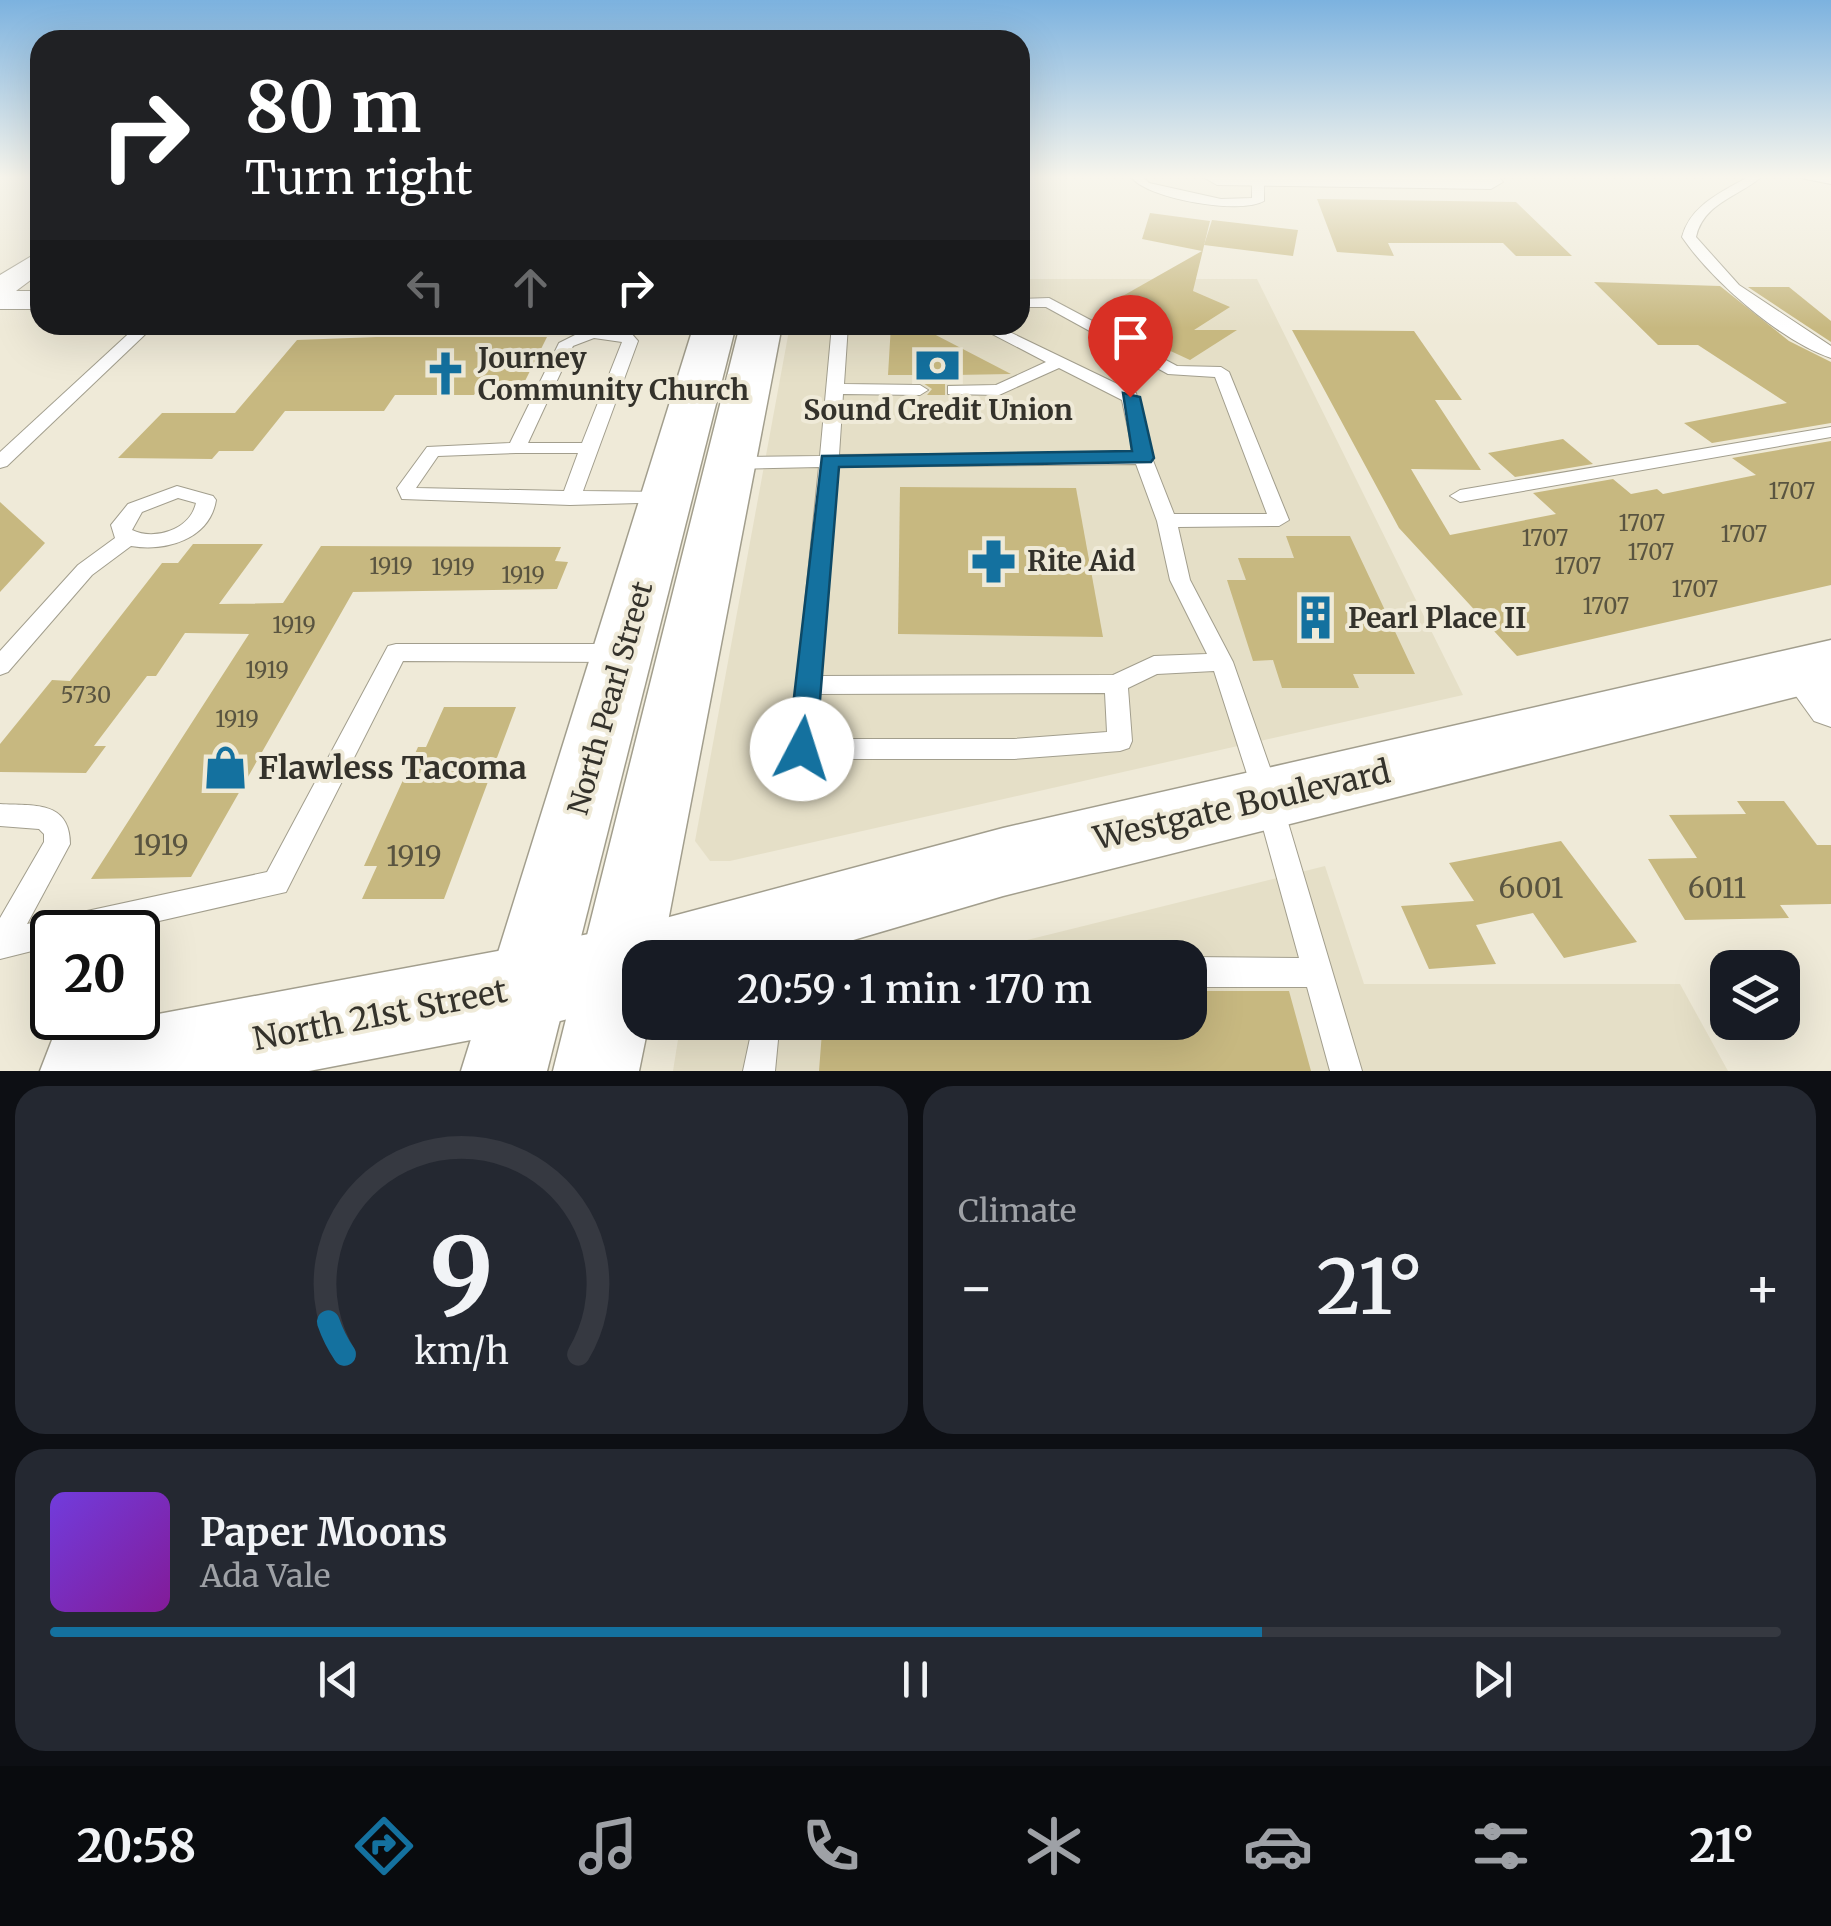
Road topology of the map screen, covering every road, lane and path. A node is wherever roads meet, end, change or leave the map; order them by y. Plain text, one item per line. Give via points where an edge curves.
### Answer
1 (1690, 228) edge
2 (30, 266) edge
3 (0, 289) edge
4 (0, 300) edge
5 (30, 300) edge
6 (1030, 302) edge
7 (136, 335) edge
8 (581, 335) edge
9 (620, 335) edge
10 (711, 335) edge
11 (758, 335) edge
12 (839, 335) edge
13 (1002, 335) edge
14 (1831, 353) edge
15 (1057, 363) junction
16 (835, 389) junction
17 (920, 390) dead end
18 (954, 390) dead end
19 (1831, 432) edge
20 (516, 448) junction
21 (589, 448) junction
22 (1144, 458) junction
23 (829, 461) junction
24 (0, 462) edge
25 (730, 463) junction
26 (1460, 496) dead end
27 (666, 498) junction
28 (570, 499) junction
29 (1166, 521) junction
30 (128, 538) dead end
31 (622, 652) junction
32 (1222, 662) junction
33 (0, 666) edge
34 (1821, 681) edge
35 (1116, 684) junction
36 (808, 685) junction
37 (1268, 799) junction
38 (0, 815) edge
39 (642, 940) edge
40 (718, 940) edge
41 (1, 944) edge
42 (622, 966) edge
43 (1207, 972) edge
44 (1318, 973) junction
45 (528, 988) junction
46 (622, 1004) edge
47 (83, 1071) edge
48 (504, 1071) edge
49 (596, 1071) edge
50 (1346, 1071) edge

1 - 14 lane via 1705,260 1733,285
2 - 3 street
4 - 5 street
6 - 29 lane via 1049,302 1174,371 1221,372 1279,520
7 - 24 lane
8 - 20 lane via 566,342
9 - 21 lane via 630,341
10 - 27 main road, North Pearl Street
11 - 25 main road
12 - 16 lane
13 - 15 lane
15 - 18 lane via 999,390
15 - 22 lane via 1130,397
16 - 17 lane
16 - 23 lane
19 - 26 lane
20 - 21 lane
20 - 28 lane via 432,451 406,488 409,495
21 - 28 lane
22 - 23 lane
22 - 29 lane
23 - 25 lane
23 - 36 lane
25 - 39 main road
27 - 28 lane
27 - 31 main road, North Pearl Street
29 - 32 lane via 1180,580
30 - 33 lane via 86,570
31 - 41 lane via 396,652 276,883
31 - 45 main road, North Pearl Street
32 - 35 lane via 1154,665
32 - 37 lane
34 - 37 main road, Westgate Boulevard
35 - 36 lane
35 - 36 lane via 1120,742 1014,749 802,749
37 - 40 main road, Westgate Boulevard
37 - 44 lane
38 - 41 lane via 45,818 56,829 57,844
42 - 45 main road, North 21st Street
43 - 44 lane
44 - 50 lane
45 - 47 main road, North 21st Street
45 - 48 main road, North Pearl Street
46 - 49 main road

